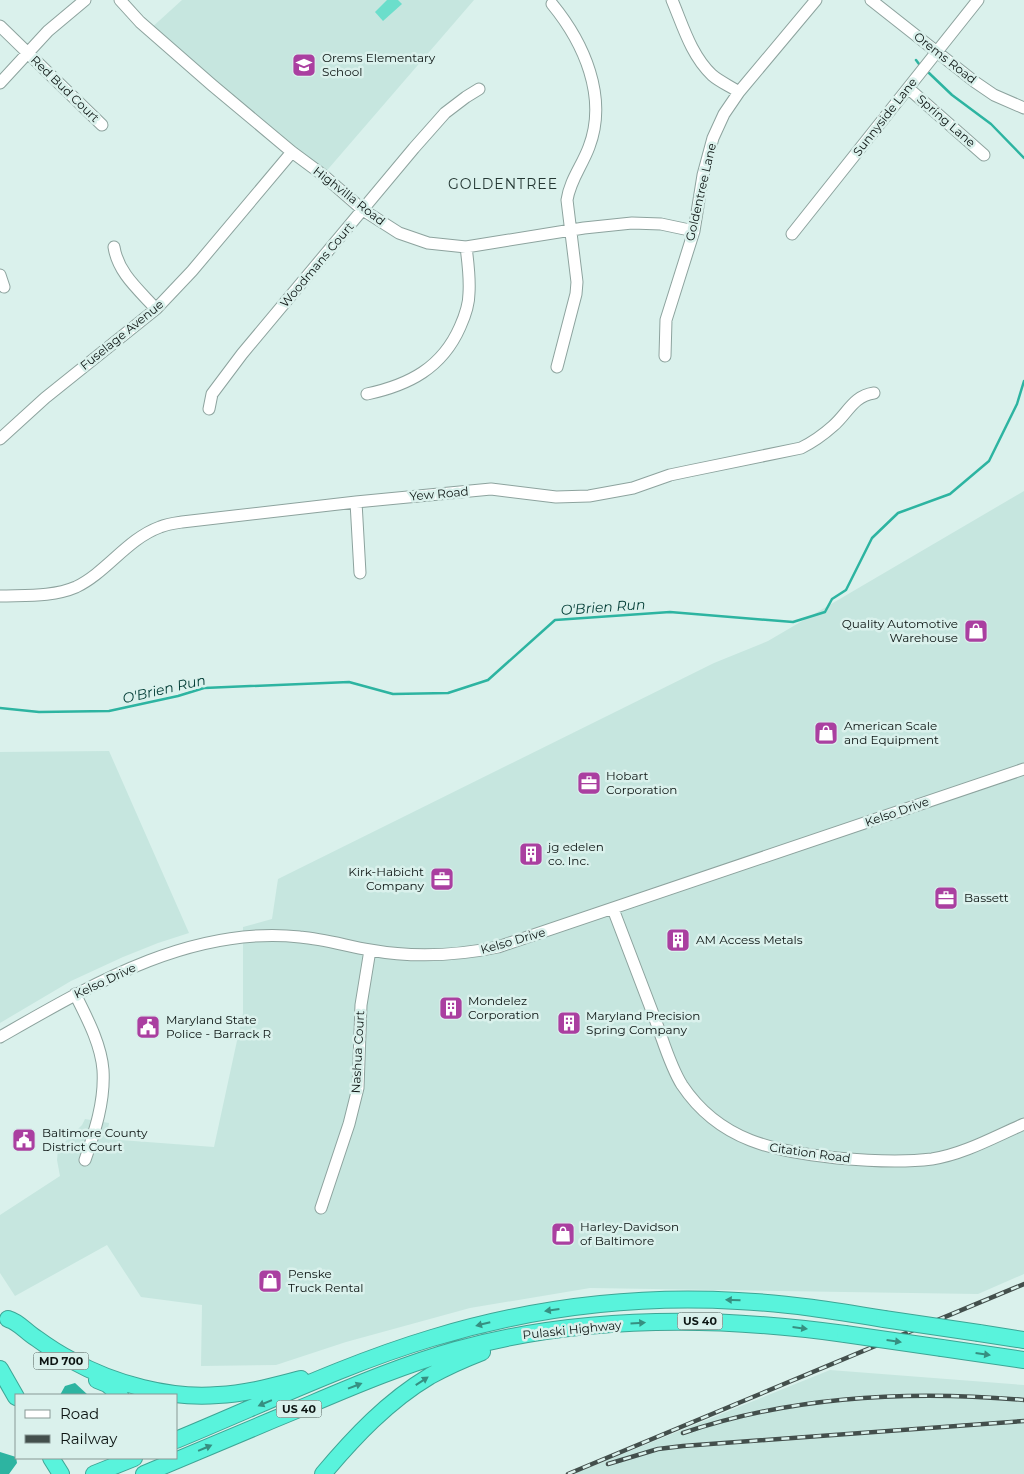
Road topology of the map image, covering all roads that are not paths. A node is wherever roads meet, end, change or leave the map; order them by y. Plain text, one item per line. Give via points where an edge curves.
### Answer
1 (85, 0) edge
2 (120, 0) edge
3 (672, 0) edge
4 (816, 0) edge
5 (871, 0) edge
6 (978, 0) edge
7 (552, 4) dead end
8 (0, 26) edge
9 (28, 52) junction
10 (937, 52) junction
11 (0, 83) edge
12 (908, 88) junction
13 (479, 89) dead end
14 (739, 92) junction
15 (1024, 108) edge
16 (102, 125) dead end
17 (292, 152) junction
18 (984, 155) dead end
19 (363, 210) junction
20 (572, 230) junction
21 (694, 231) junction
22 (792, 234) dead end
23 (114, 247) dead end
24 (466, 247) junction
25 (0, 275) edge
26 (4, 287) dead end
27 (156, 309) junction
28 (665, 356) dead end
29 (557, 367) dead end
30 (874, 393) dead end
31 (367, 394) dead end
32 (209, 408) dead end
33 (0, 439) edge
34 (356, 502) junction
35 (360, 573) dead end
36 (0, 596) edge
37 (1024, 769) edge
38 (613, 909) junction
39 (370, 950) junction
40 (75, 994) junction
41 (0, 1037) edge
42 (1024, 1124) edge
43 (85, 1160) dead end
44 (321, 1208) dead end
45 (530, 1314) junction
46 (530, 1333) junction
47 (1024, 1340) edge
48 (1024, 1360) edge
49 (359, 1364) junction
50 (0, 1369) edge
51 (119, 1394) edge
52 (15, 1395) edge
53 (178, 1439) edge
54 (178, 1455) edge
55 (52, 1459) edge
56 (132, 1459) edge
57 (169, 1459) edge
58 (146, 1468) edge
59 (61, 1474) edge
60 (94, 1474) edge
61 (323, 1474) edge

1 - 9 street
2 - 17 street, Highvilla Road via 161,41
3 - 14 street via 697,56 712,74
4 - 14 street, Goldentree Lane
5 - 10 street, Orems Road
6 - 10 street, Sunnyside Lane
7 - 20 street via 580,47 591,73 594,99 589,146 568,192
8 - 9 street, Red Bud Court
9 - 11 street
9 - 16 street, Red Bud Court
10 - 12 street, Sunnyside Lane
10 - 15 street, Orems Road via 994,95
12 - 18 street, Spring Lane
12 - 22 street, Sunnyside Lane
13 - 19 street, Woodmans Court via 445,113
14 - 21 street, Goldentree Lane via 713,138
17 - 19 street, Highvilla Road
17 - 27 street, Fuselage Avenue
19 - 24 street, Highvilla Road via 416,240
19 - 32 street, Woodmans Court via 236,360 212,394
20 - 21 street, Highvilla Road via 632,223 661,224
20 - 24 street, Highvilla Road
20 - 29 street via 577,288
21 - 28 street, Goldentree Lane via 666,320
23 - 27 street via 121,269
24 - 31 street via 468,307 449,348 424,372 385,390
25 - 26 street
27 - 33 street, Fuselage Avenue via 45,398
30 - 34 street, Yew Road via 858,398 834,425 801,448 670,475 634,488 589,496 556,497 491,489
34 - 35 street
34 - 36 street, Yew Road via 170,524 140,538 75,587 50,594
37 - 38 street, Kelso Drive
38 - 39 street, Kelso Drive via 524,940 458,955 419,956
38 - 42 street, Citation Road via 681,1084 711,1119 726,1129 778,1149 901,1162 954,1154
39 - 40 street, Kelso Drive via 300,936 243,937 161,956
39 - 44 street, Nashua Court via 361,1004 358,1088
40 - 41 street, Kelso Drive
40 - 43 street via 103,1068 96,1128
45 - 46 highway
47 -> 45 highway, Pulaski Highway / US 40, bridge via 739,1300 614,1302
45 -> 49 highway, Pulaski Highway / US 40 via 432,1338
46 -> 48 highway, Pulaski Highway / US 40, bridge via 694,1321 771,1324
54 -> 46 highway, Pulaski Highway / US 40 via 402,1367 456,1350
61 -> 46 highway via 375,1418 428,1377
49 - 51 highway, MD 700 via 238,1393 204,1396 170,1393 91,1370 56,1352 8,1319 35,1344 107,1384
49 -> 53 highway, Pulaski Highway / US 40
50 - 52 highway
55 - 59 highway
56 - 60 highway
58 -> 57 highway, Pulaski Highway / US 40

